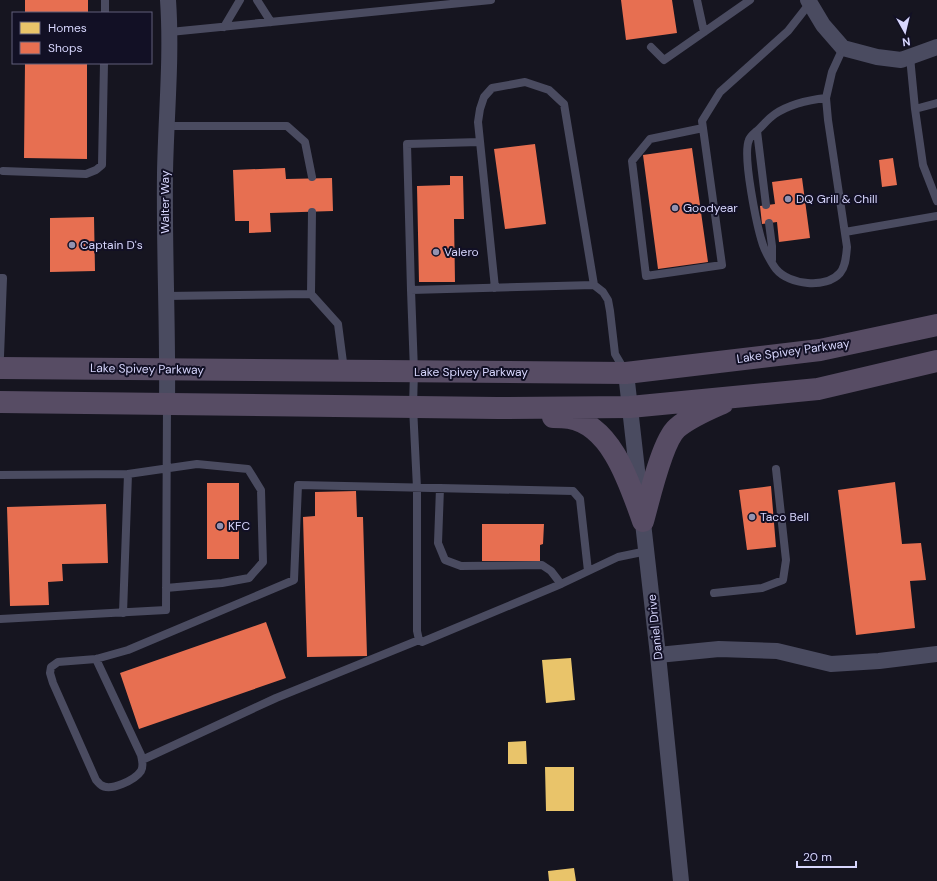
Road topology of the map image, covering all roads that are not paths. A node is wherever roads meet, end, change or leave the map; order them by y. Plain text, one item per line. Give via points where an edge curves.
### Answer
1 (105, 0) edge
2 (168, 0) edge
3 (240, 0) edge
4 (257, 0) edge
5 (491, 0) edge
6 (697, 0) edge
7 (750, 0) edge
8 (809, 2) edge
9 (105, 12) edge
10 (271, 22) junction
11 (224, 27) junction
12 (170, 32) junction
13 (704, 32) junction
14 (651, 47) dead end
15 (937, 47) edge
16 (843, 48) junction
17 (910, 56) junction
18 (104, 64) edge
19 (826, 98) junction
20 (937, 103) edge
21 (915, 110) junction
22 (165, 126) junction
23 (703, 128) junction
24 (757, 131) junction
25 (480, 142) junction
26 (3, 171) dead end
27 (312, 177) dead end
28 (937, 201) edge
29 (766, 205) dead end
30 (312, 212) dead end
31 (937, 216) edge
32 (769, 223) dead end
33 (845, 232) junction
34 (772, 261) junction
35 (0, 278) edge
36 (594, 285) junction
37 (495, 288) junction
38 (411, 290) junction
39 (311, 294) junction
40 (166, 296) junction
41 (1, 312) edge
42 (937, 325) edge
43 (0, 356) edge
44 (937, 361) edge
45 (0, 368) edge
46 (167, 369) junction
47 (344, 371) junction
48 (414, 371) junction
49 (626, 374) junction
50 (741, 396) junction
51 (0, 402) edge
52 (166, 404) junction
53 (413, 407) junction
54 (630, 407) junction
55 (460, 408) junction
56 (167, 468) junction
57 (776, 470) dead end
58 (128, 474) junction
59 (0, 475) edge
60 (417, 488) junction
61 (440, 488) junction
62 (643, 521) junction
63 (647, 551) junction
64 (588, 570) junction
65 (561, 584) junction
66 (166, 588) junction
67 (714, 593) dead end
68 (123, 613) junction
69 (0, 619) edge
70 (419, 640) junction
71 (937, 654) edge
72 (658, 655) junction
73 (96, 659) junction
74 (142, 760) junction
75 (681, 881) edge

1 - 9 lane
2 - 12 street, Walter Way
3 - 11 lane
4 - 10 lane
5 - 10 lane
6 - 13 lane
7 - 13 lane
8 - 16 street via 823,25
8 - 23 lane via 788,31 720,92 702,121
10 - 11 lane
11 - 12 lane
12 - 22 street, Walter Way
13 - 14 lane via 664,60
15 - 17 street
16 - 17 street via 901,60
16 - 19 lane via 832,72
17 - 21 lane
18 - 26 lane via 102,164 86,174
19 - 24 lane via 793,105 774,115
19 - 33 lane
20 - 21 lane
21 - 28 lane via 923,165
22 - 27 lane via 287,126 305,142
22 - 40 street, Walter Way
23 - 23 lane via 722,265 646,276 632,161 650,139
24 - 29 lane
24 - 34 lane via 749,139 747,149 752,194 764,247
25 - 36 lane via 480,109 484,97 492,88 525,82 549,90 564,104
25 - 37 lane
25 - 38 lane via 407,144
30 - 39 lane
31 - 33 lane
32 - 34 lane
33 - 34 lane via 845,264 841,272 826,282 804,282 786,277 776,269
35 - 41 lane via 3,278
36 - 37 lane
36 - 49 lane via 608,300 615,354
37 - 38 lane
38 - 48 lane
39 - 40 lane
39 - 47 lane via 338,324
40 - 46 street, Walter Way
41 - 43 lane
42 - 49 highway, Lake Spivey Parkway via 820,350
44 - 50 highway via 818,389
45 - 46 highway, Lake Spivey Parkway
46 - 47 highway, Lake Spivey Parkway
46 - 52 street, Walter Way
47 - 48 highway, Lake Spivey Parkway
48 - 49 highway, Lake Spivey Parkway
48 - 53 lane
49 - 54 street, Daniel Drive
50 - 54 highway
50 - 62 highway via 700,413 676,429 664,448
51 - 52 highway
52 - 53 highway
52 - 56 lane
53 - 55 highway
53 - 60 lane
54 - 55 highway
54 - 62 street, Daniel Drive
55 - 62 highway via 510,416 569,418 589,425 612,448
56 - 58 lane
56 - 66 lane
56 - 66 lane via 197,464 248,469 261,490 263,562 249,578
57 - 67 lane via 786,560 783,580 762,588
58 - 59 lane
58 - 68 lane
60 - 61 lane
60 - 70 lane
60 - 73 lane via 298,485 294,580 128,650
61 - 64 lane via 573,491 580,499
61 - 65 lane via 438,543 445,560 461,566 542,566 551,571
62 - 63 street, Daniel Drive
63 - 64 lane via 618,557
63 - 72 street, Daniel Drive
64 - 65 lane
65 - 70 lane via 422,642
66 - 68 lane via 166,610
68 - 69 lane
70 - 74 lane via 276,698
71 - 72 street via 831,664 777,651 719,648
72 - 75 street, Daniel Drive
73 - 74 lane
73 - 74 lane via 58,662 51,667 50,674 96,780 101,786 116,786 136,776 141,770

